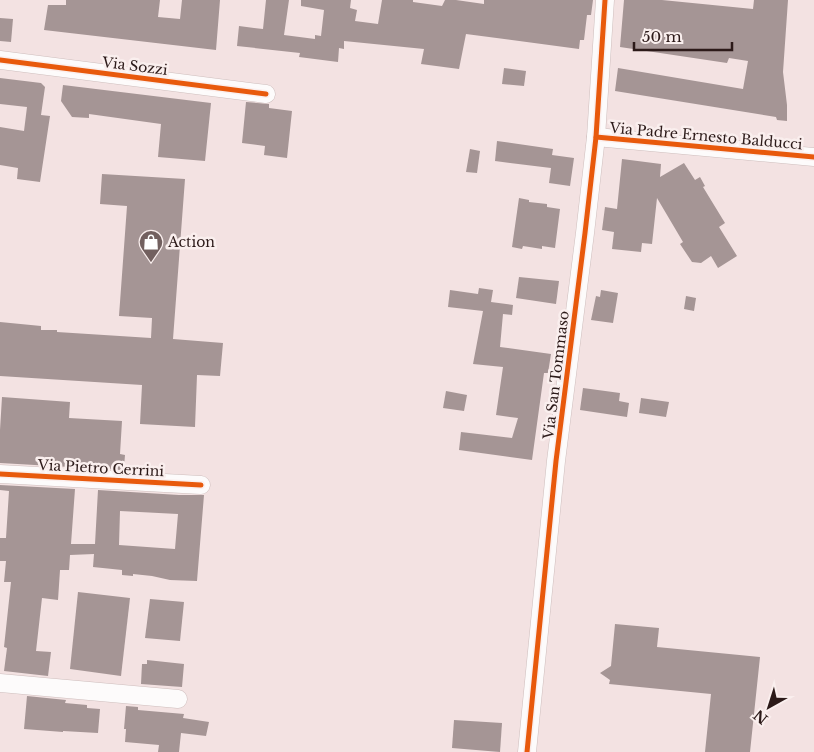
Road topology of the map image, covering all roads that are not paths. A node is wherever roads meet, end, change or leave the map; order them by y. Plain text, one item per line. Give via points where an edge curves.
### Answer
1 (605, 0) edge
2 (0, 60) edge
3 (266, 94) dead end
4 (596, 137) junction
5 (814, 157) edge
6 (0, 474) edge
7 (201, 485) dead end
8 (0, 684) edge
9 (178, 699) dead end
10 (527, 752) edge

1 - 4 street, Via San Tommaso
2 - 3 street, Via Sozzi
4 - 5 street, Via Padre Ernesto Balducci
4 - 10 street, Via San Tommaso via 556,461
6 - 7 street, Via Pietro Cerrini
8 - 9 street

